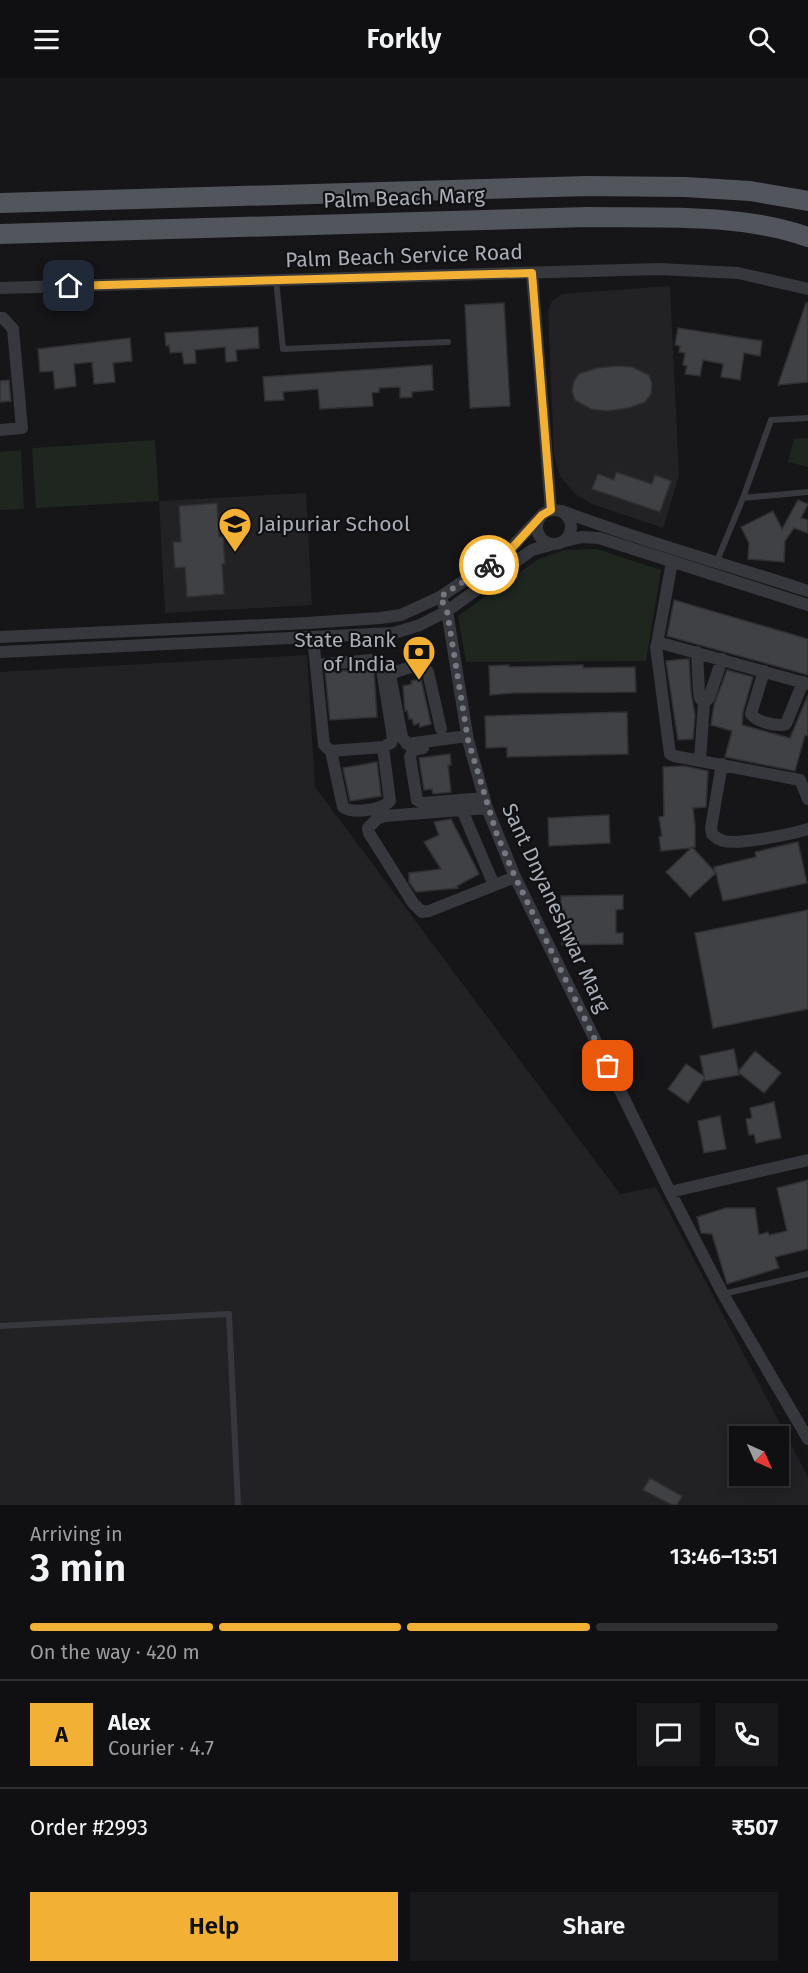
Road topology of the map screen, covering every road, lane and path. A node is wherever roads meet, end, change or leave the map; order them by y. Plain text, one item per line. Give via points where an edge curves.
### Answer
1 (808, 201) edge
2 (0, 203) edge
3 (0, 234) edge
4 (808, 237) edge
5 (532, 273) junction
6 (276, 279) junction
7 (0, 288) edge
8 (808, 289) edge
9 (0, 318) edge
10 (448, 342) dead end
11 (808, 418) edge
12 (0, 430) edge
13 (808, 492) edge
14 (743, 498) junction
15 (552, 512) junction
16 (559, 542) junction
17 (717, 561) junction
18 (672, 562) junction
19 (808, 591) edge
20 (440, 597) junction
21 (808, 605) edge
22 (447, 611) junction
23 (0, 637) edge
24 (313, 637) junction
25 (657, 644) junction
26 (0, 652) edge
27 (697, 652) junction
28 (722, 659) junction
29 (316, 665) junction
30 (764, 671) junction
31 (806, 683) edge
32 (704, 703) junction
33 (441, 729) dead end
34 (468, 738) junction
35 (383, 747) junction
36 (332, 752) junction
37 (700, 760) junction
38 (722, 764) junction
39 (804, 776) edge
40 (808, 799) edge
41 (486, 803) junction
42 (462, 810) junction
43 (808, 829) edge
44 (496, 832) junction
45 (475, 841) junction
46 (515, 877) junction
47 (494, 885) junction
48 (808, 1160) edge
49 (670, 1192) junction
50 (808, 1274) edge
51 (723, 1294) junction
52 (0, 1326) edge
53 (808, 1439) edge
54 (238, 1505) edge

1 - 2 main road, Palm Beach Marg via 685,187 588,186
3 - 4 main road, Palm Beach Marg via 588,217 747,223
5 - 6 street, Palm Beach Service Road
5 - 8 street, Palm Beach Service Road via 659,269 738,273
5 - 15 street
6 - 7 street, Palm Beach Service Road
6 - 10 lane via 283,349
9 - 12 street via 14,329 22,428
11 - 14 lane via 771,420
13 - 14 lane
14 - 17 lane
15 - 16 street via 567,515 572,525
15 - 16 street via 537,525 540,536 548,543
15 - 17 street
15 - 20 street via 512,548
16 - 18 street via 599,538
16 - 22 street via 532,550
17 - 19 street
18 - 21 street
18 - 25 street
20 - 22 street, Sant Dnyaneshwar Marg
20 - 23 street via 415,610 380,618
22 - 24 street via 394,633
22 - 34 street, Sant Dnyaneshwar Marg
24 - 26 street
24 - 29 street
25 - 27 street
25 - 37 street via 668,749 674,756
27 - 28 street
27 - 32 street via 699,698
28 - 30 street
28 - 32 street
29 - 35 street via 371,660 380,664 393,738
29 - 36 street via 324,745
30 - 31 street
30 - 31 street via 751,714 756,719 786,724
32 - 37 street
33 - 34 street via 424,666 392,673 402,736 407,744
34 - 41 street, Sant Dnyaneshwar Marg
34 - 41 street via 411,753 415,795 423,803
35 - 36 street
35 - 36 street via 390,801 383,806 351,811 343,807
37 - 38 street
38 - 39 street
38 - 43 street via 711,828 716,838 726,842 750,840
39 - 40 street
41 - 42 street
41 - 44 street, Sant Dnyaneshwar Marg
42 - 45 street
42 - 47 street via 385,816 371,823 369,833 422,912
44 - 45 street
44 - 46 street, Sant Dnyaneshwar Marg
45 - 47 street
46 - 47 street
46 - 49 street, Sant Dnyaneshwar Marg
48 - 49 street
49 - 51 street, Sant Dnyaneshwar Marg
50 - 51 lane
51 - 53 street, Sant Dnyaneshwar Marg
52 - 54 lane via 229,1314

